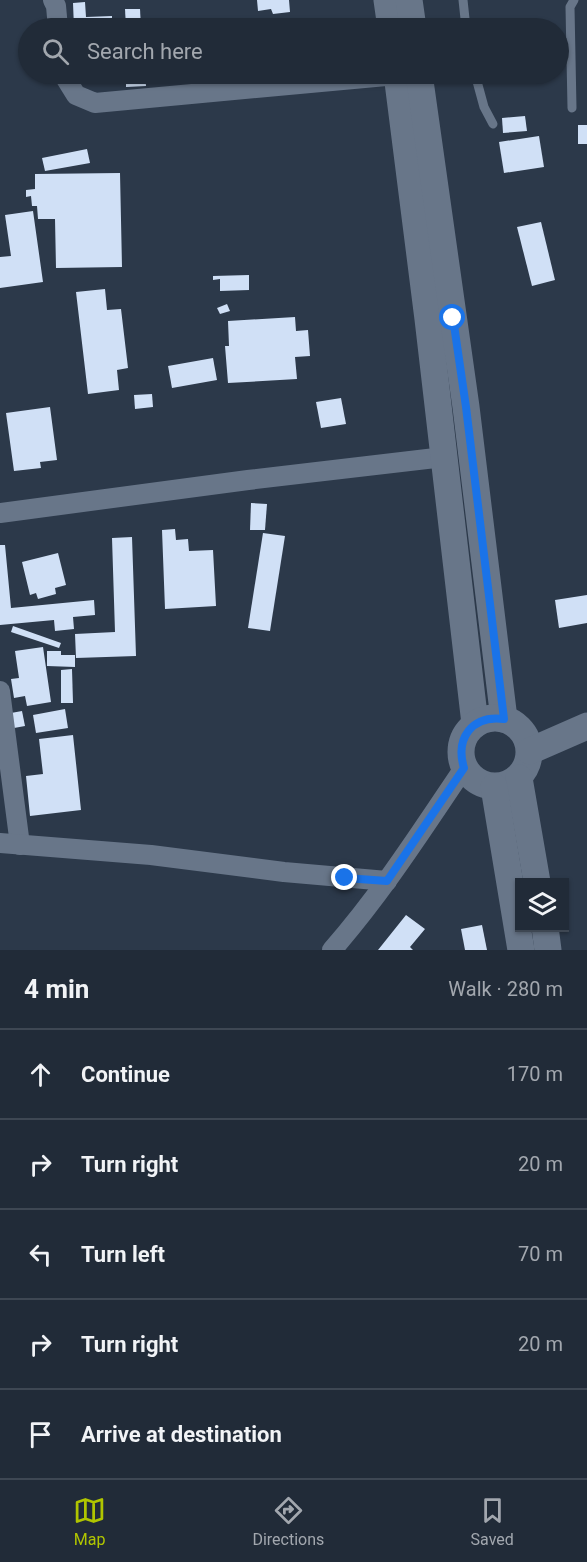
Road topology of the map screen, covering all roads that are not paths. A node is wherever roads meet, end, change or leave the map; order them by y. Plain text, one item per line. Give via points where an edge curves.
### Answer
1 (53, 0) edge
2 (387, 0) edge
3 (409, 0) edge
4 (463, 0) edge
5 (571, 2) edge
6 (56, 18) edge
7 (390, 18) edge
8 (412, 18) edge
9 (465, 18) edge
10 (69, 84) edge
11 (297, 84) edge
12 (405, 84) edge
13 (406, 84) edge
14 (478, 84) edge
15 (572, 108) dead end
16 (493, 124) dead end
17 (444, 457) junction
18 (0, 513) edge
19 (0, 691) edge
20 (504, 719) junction
21 (476, 724) junction
22 (587, 726) edge
23 (530, 751) junction
24 (464, 768) junction
25 (506, 782) junction
26 (0, 843) edge
27 (20, 845) junction
28 (536, 878) edge
29 (387, 881) junction
30 (545, 932) edge
31 (332, 950) edge
32 (520, 950) edge
33 (548, 950) edge

1 - 6 street
2 - 7 street
3 - 8 street
4 - 9 lane
5 - 15 lane
10 - 11 street via 76,95 95,103
12 - 17 street
13 - 20 street via 466,407
14 - 16 lane
17 - 18 street
17 - 21 street
19 - 27 street
20 - 21 street
20 - 23 street via 526,737
21 - 24 street via 462,744
22 - 23 street
23 - 25 street via 528,766
24 - 25 street via 482,784
24 - 29 street
25 - 28 street
25 - 32 street
26 - 27 street
27 - 29 street
29 - 31 street
30 - 33 street

